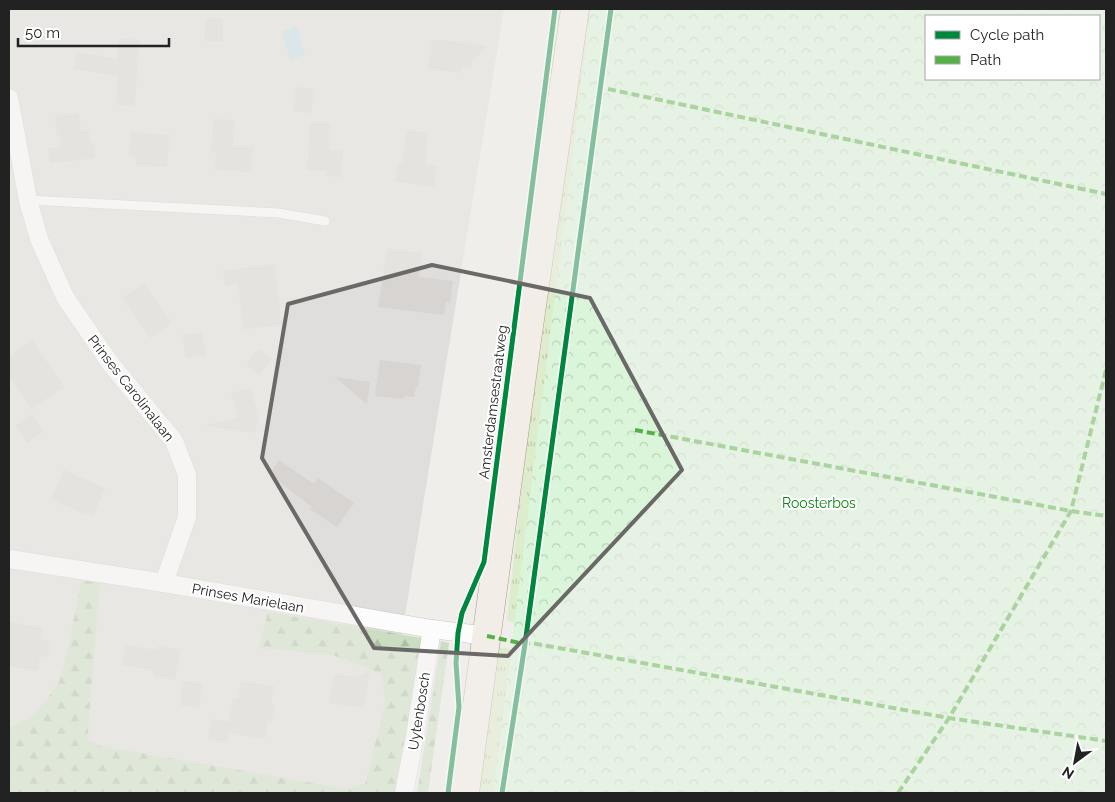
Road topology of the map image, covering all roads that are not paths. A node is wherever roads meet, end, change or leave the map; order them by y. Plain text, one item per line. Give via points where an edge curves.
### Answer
1 (575, 9) edge
2 (9, 98) edge
3 (28, 200) junction
4 (325, 221) dead end
5 (9, 559) edge
6 (164, 583) junction
7 (432, 630) junction
8 (487, 636) junction
9 (404, 793) edge
10 (465, 793) edge

1 - 8 main road, Amsterdamsestraatweg
2 - 3 street, Prinses Carolinalaan
3 - 4 lane via 278,213
3 - 6 street, Prinses Carolinalaan via 39,239 64,297 110,363 174,441 187,475 187,517
5 - 6 street, Prinses Marielaan
6 - 7 street, Prinses Marielaan
7 - 8 street, Prinses Marielaan
7 - 9 street, Uytenbosch
8 - 10 main road, Amsterdamsestraatweg

